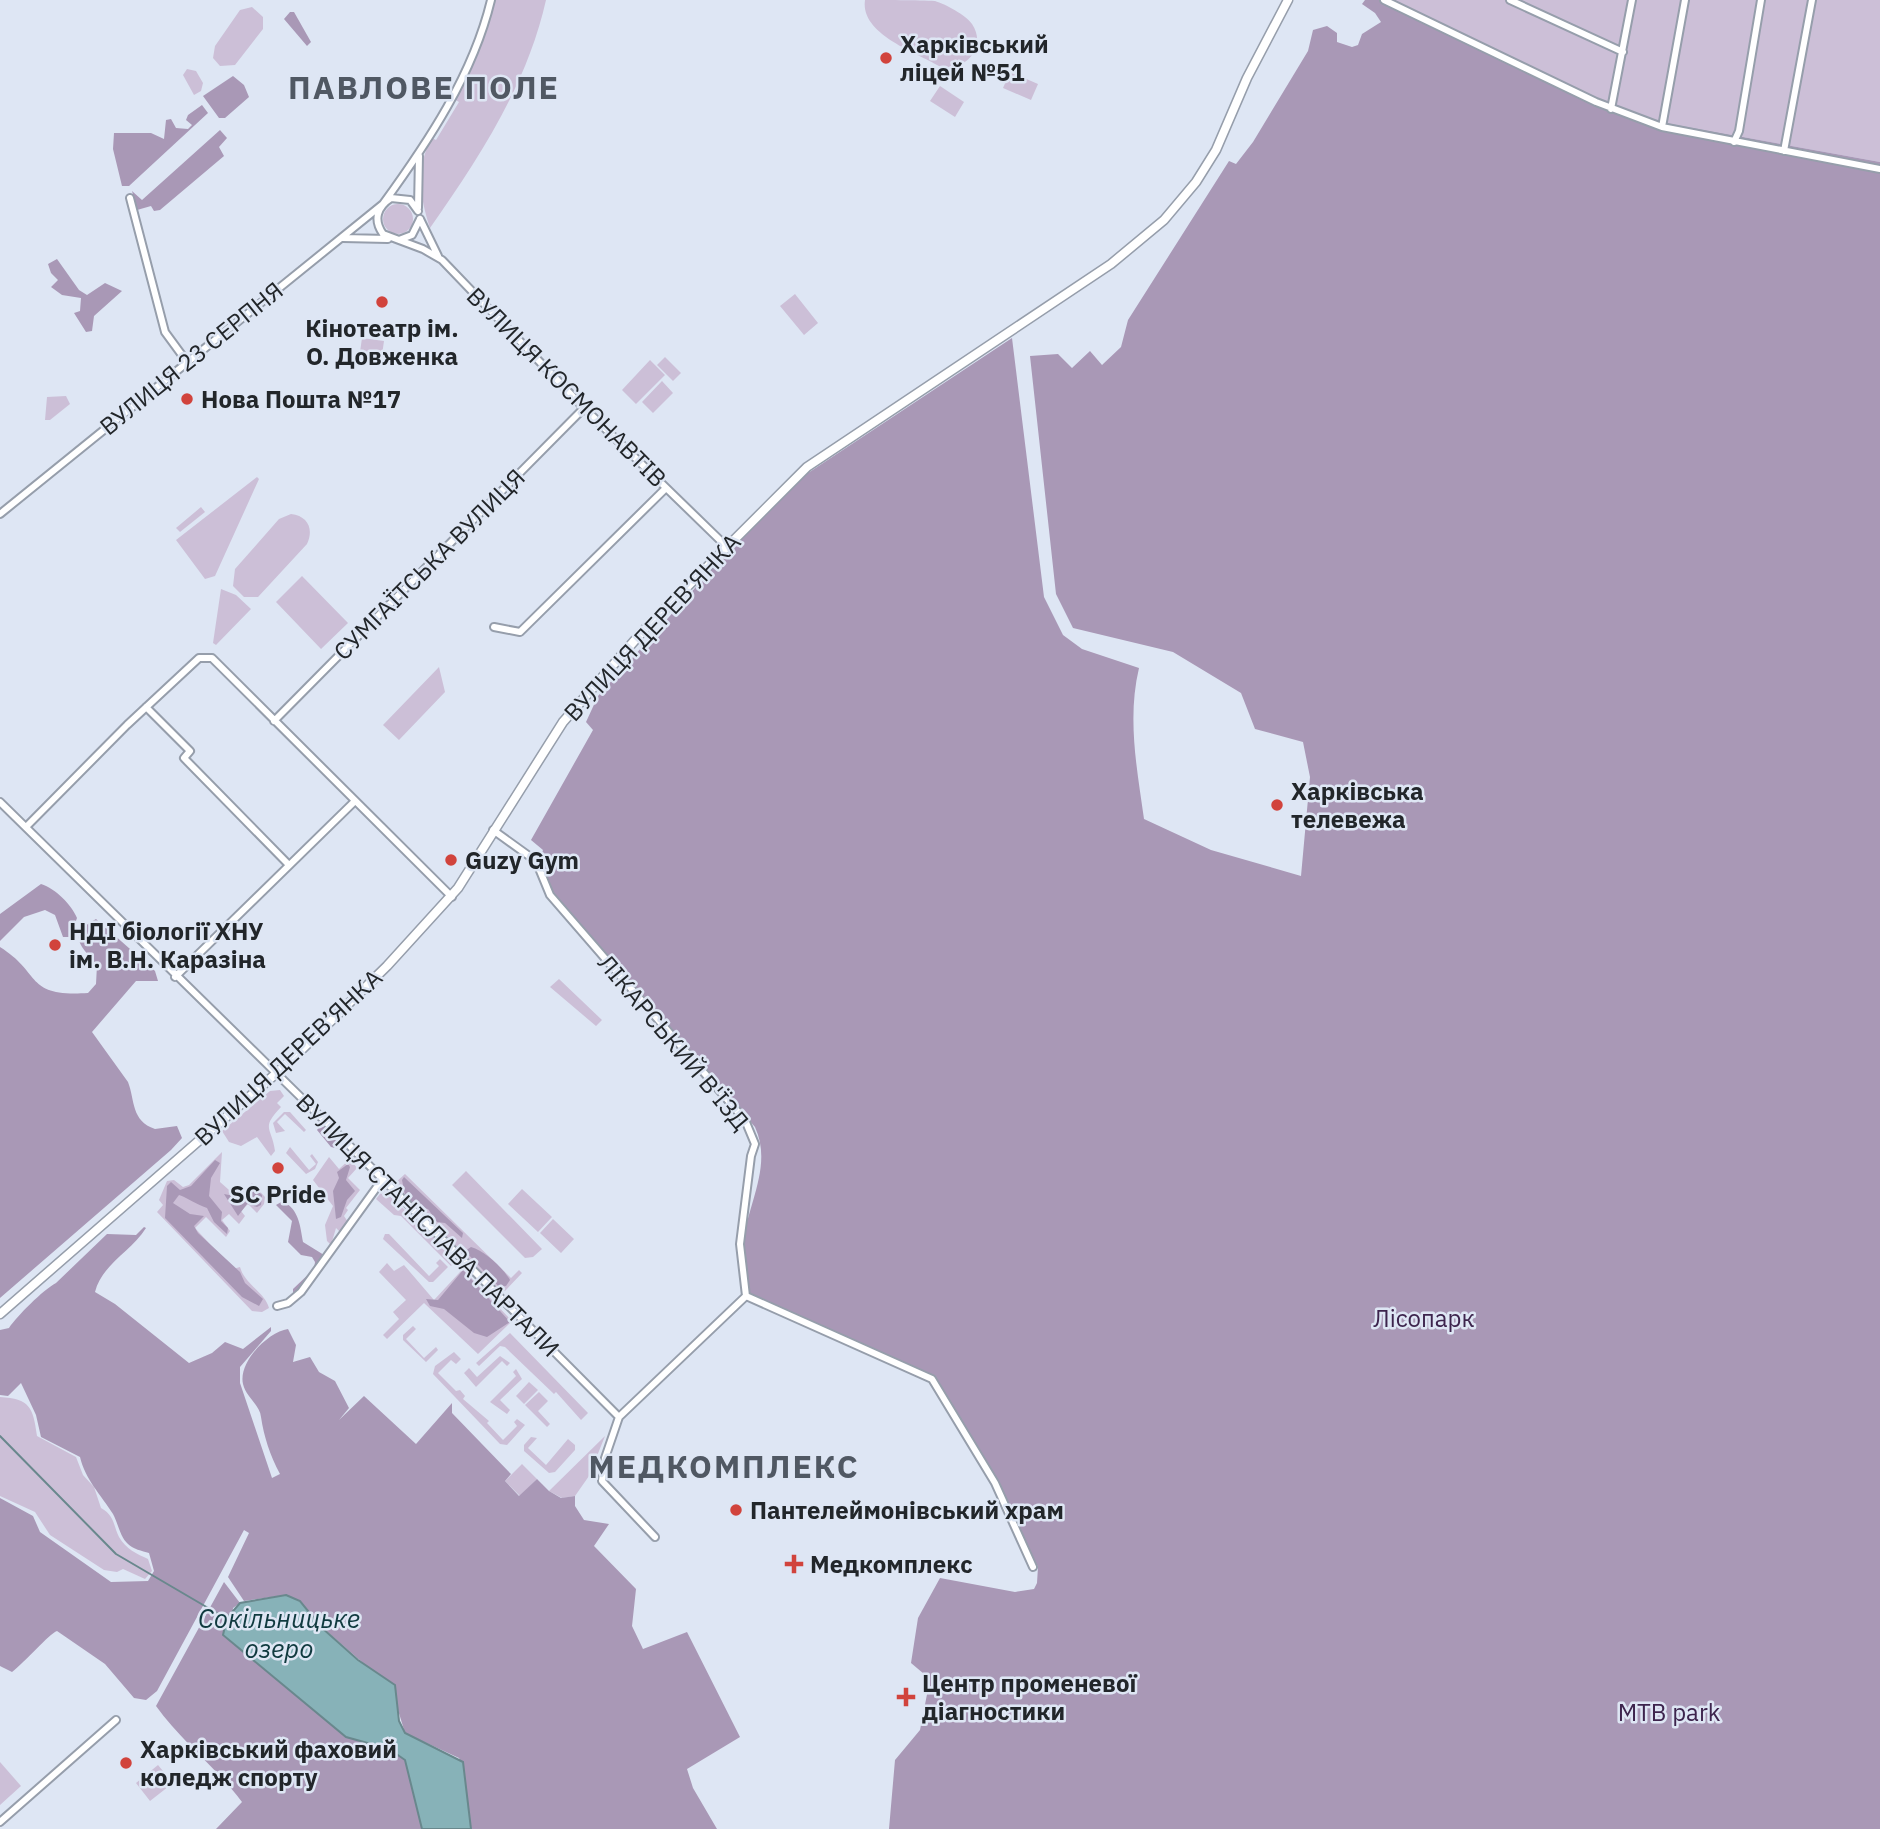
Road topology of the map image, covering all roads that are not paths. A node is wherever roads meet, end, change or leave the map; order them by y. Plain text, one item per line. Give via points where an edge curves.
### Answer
1 (491, 0) edge
2 (1288, 0) edge
3 (1384, 0) edge
4 (1510, 0) edge
5 (1632, 0) edge
6 (1685, 0) edge
7 (1761, 0) edge
8 (1812, 0) edge
9 (1623, 52) junction
10 (1611, 109) junction
11 (1662, 128) junction
12 (1734, 142) junction
13 (1784, 151) junction
14 (419, 153) junction
15 (1880, 169) edge
16 (130, 198) dead end
17 (383, 204) junction
18 (419, 215) junction
19 (341, 239) junction
20 (391, 239) junction
21 (399, 240) junction
22 (442, 260) junction
23 (187, 362) junction
24 (584, 408) junction
25 (666, 488) junction
26 (0, 514) edge
27 (726, 546) junction
28 (494, 627) dead end
29 (146, 707) junction
30 (274, 721) junction
31 (355, 801) junction
32 (0, 802) edge
33 (26, 827) junction
34 (493, 830) junction
35 (289, 865) junction
36 (452, 897) junction
37 (175, 977) junction
38 (275, 1073) junction
39 (382, 1180) junction
40 (746, 1296) junction
41 (277, 1306) dead end
42 (0, 1314) edge
43 (619, 1417) junction
44 (655, 1537) dead end
45 (1033, 1567) dead end
46 (116, 1720) dead end
47 (0, 1822) edge

1 - 14 street, ВУЛИЦЯ 23 СЕРПНЯ via 470,60
2 - 27 main road, ВУЛИЦЯ ДЕРЕВ’ЯНКА via 1211,158 1180,202 1149,234 1028,321 807,467
3 - 10 street
4 - 9 street
5 - 9 street
6 - 11 street
7 - 12 street
8 - 13 street
9 - 10 street
10 - 11 street
11 - 12 street
12 - 13 street
13 - 15 street
14 - 17 street, ВУЛИЦЯ 23 СЕРПНЯ
14 - 18 street, ВУЛИЦЯ 23 СЕРПНЯ
16 - 23 street via 165,332
17 - 18 street via 405,198
17 - 19 street, ВУЛИЦЯ 23 СЕРПНЯ
17 - 20 street via 378,225
18 - 21 street via 412,235
18 - 22 street, ВУЛИЦЯ 23 СЕРПНЯ
19 - 20 street
19 - 23 street, ВУЛИЦЯ 23 СЕРПНЯ
20 - 21 street
21 - 22 street, ВУЛИЦЯ КОСМОНАВТІВ
22 - 24 street, ВУЛИЦЯ КОСМОНАВТІВ
23 - 26 street, ВУЛИЦЯ 23 СЕРПНЯ
24 - 25 street, ВУЛИЦЯ КОСМОНАВТІВ
24 - 30 street, СУМГАЇТСЬКА ВУЛИЦЯ
25 - 27 street, ВУЛИЦЯ КОСМОНАВТІВ
25 - 28 street via 520,632
27 - 34 main road, ВУЛИЦЯ ДЕРЕВ’ЯНКА via 563,722
29 - 30 street via 206,656
29 - 33 street
29 - 35 street via 190,751 184,758
30 - 31 street
31 - 35 street
31 - 36 street
32 - 33 street, ВУЛИЦЯ СТАНІСЛАВА ПАРТАЛИ
33 - 37 street, ВУЛИЦЯ СТАНІСЛАВА ПАРТАЛИ
34 - 36 main road, ВУЛИЦЯ ДЕРЕВ’ЯНКА
34 - 40 street, ЛІКАРСЬКИЙ В'ЇЗД via 536,861 550,895 745,1120 755,1144 740,1244
35 - 37 street
36 - 38 main road, ВУЛИЦЯ ДЕРЕВ’ЯНКА via 329,1025
37 - 38 street, ВУЛИЦЯ СТАНІСЛАВА ПАРТАЛИ
38 - 39 street, ВУЛИЦЯ СТАНІСЛАВА ПАРТАЛИ
38 - 42 main road, ВУЛИЦЯ ДЕРЕВ’ЯНКА
39 - 41 street via 301,1292
39 - 43 street, ВУЛИЦЯ СТАНІСЛАВА ПАРТАЛИ
40 - 43 street
40 - 45 street via 932,1379 995,1483
43 - 44 street via 601,1478
46 - 47 street

